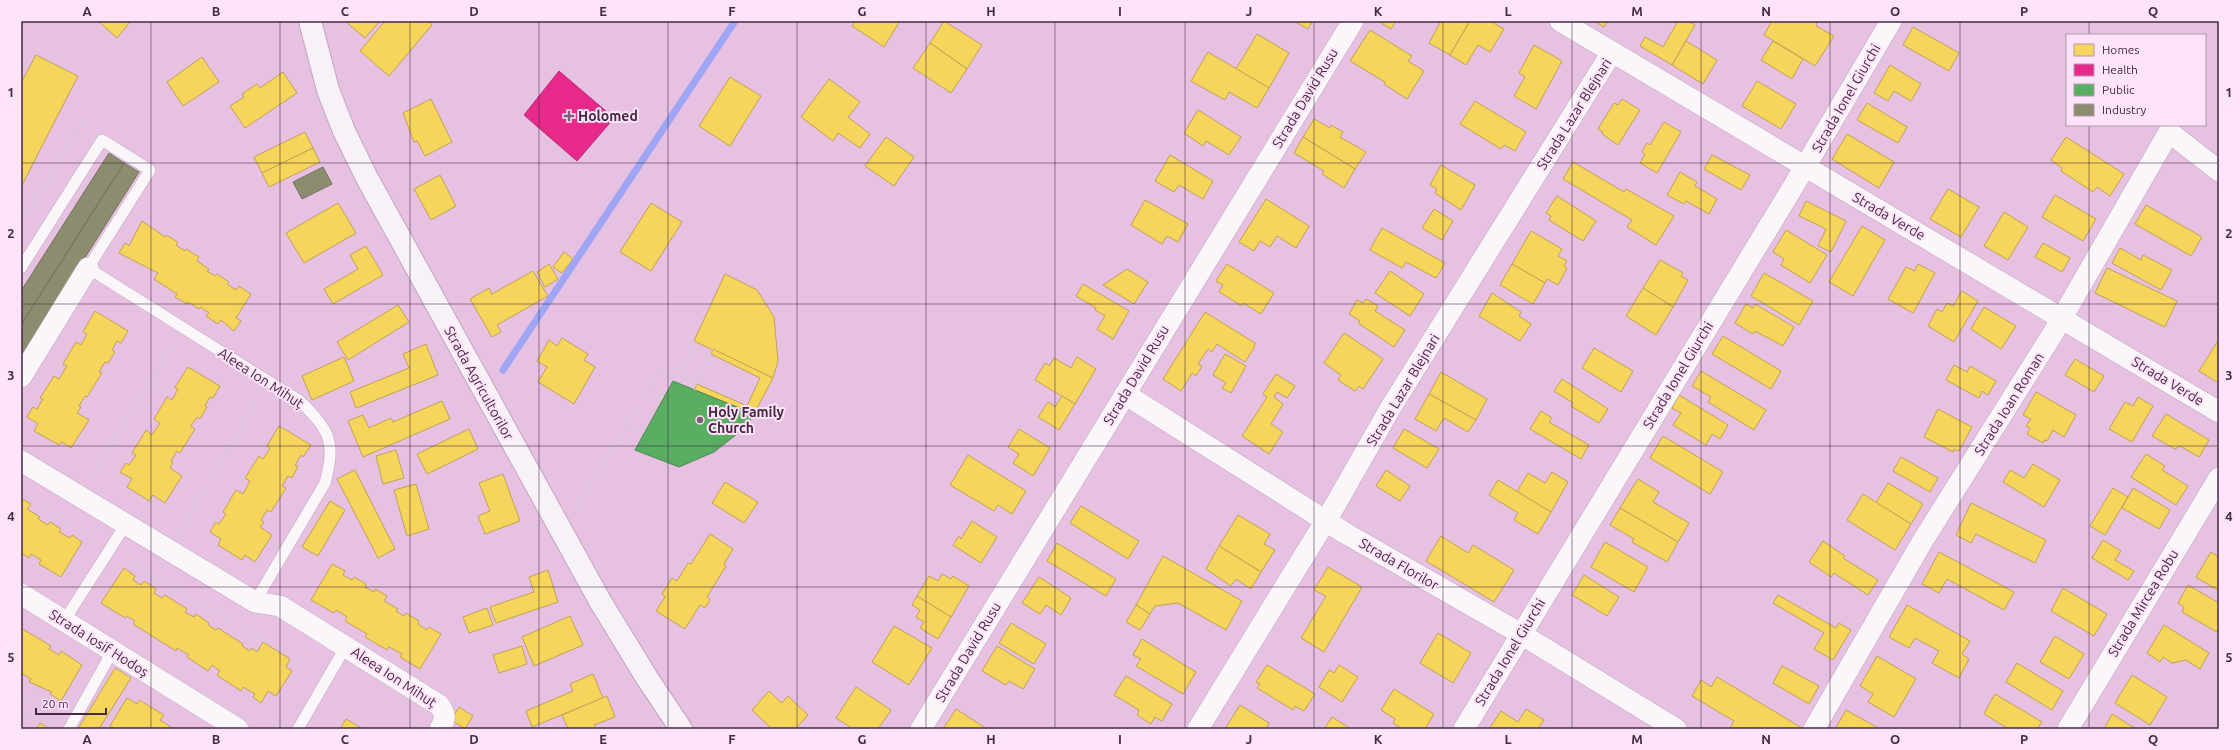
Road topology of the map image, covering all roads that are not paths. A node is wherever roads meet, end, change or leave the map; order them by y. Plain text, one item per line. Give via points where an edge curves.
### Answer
1 (310, 21) edge
2 (1353, 21) edge
3 (1560, 21) edge
4 (1891, 21) edge
5 (1612, 52) junction
6 (1805, 167) junction
7 (2219, 171) edge
8 (21, 268) edge
9 (88, 268) junction
10 (2061, 318) junction
11 (21, 377) edge
12 (1125, 394) junction
13 (2219, 412) edge
14 (21, 461) edge
15 (2219, 478) edge
16 (1326, 519) junction
17 (126, 524) junction
18 (21, 594) edge
19 (255, 602) junction
20 (64, 621) junction
21 (1521, 634) junction
22 (346, 646) junction
23 (112, 652) junction
24 (226, 726) edge
25 (69, 729) edge
26 (298, 729) edge
27 (440, 729) edge
28 (681, 729) edge
29 (921, 729) edge
30 (1198, 729) edge
31 (1464, 729) edge
32 (1676, 729) edge
33 (1814, 729) edge
34 (2068, 729) edge

1 - 28 street, Strada Agricultorilor via 328,90 367,178 600,601
2 - 12 street, Strada David Rusu
3 - 5 street, Strada Verde
4 - 6 street, Strada Ionel Giurchi
5 - 6 street, Strada Verde
5 - 16 street, Strada Lazar Blejnari via 1391,407
6 - 10 street, Strada Verde
6 - 21 street, Strada Ionel Giurchi
7 - 10 street, Strada Ioan Roman via 2169,132
8 - 9 lane via 102,140 150,170
9 - 11 street
9 - 19 lane, Aleea Ion Mihuț via 300,400 320,421 331,444 326,484
10 - 13 street, Strada Verde
10 - 33 street, Strada Ioan Roman via 1922,542
12 - 16 street, Strada Florilor
12 - 29 street, Strada David Rusu
14 - 17 street, Aleea Ion Mihuț
15 - 34 street, Strada Mircea Robu
16 - 21 street, Strada Florilor via 1345,533
16 - 30 street, Strada Lazar Blejnari
17 - 19 street, Aleea Ion Mihuț
17 - 20 lane
18 - 20 street, Strada Iosif Hodoș
19 - 22 street, Aleea Ion Mihuț via 280,606
20 - 23 street, Strada Iosif Hodoș
21 - 31 street, Strada Ionel Giurchi
21 - 32 street, Strada Florilor
22 - 26 lane, Aleea Ion Mihuț
22 - 27 street, Aleea Ion Mihuț via 439,705 445,713 445,721
23 - 24 street, Strada Iosif Hodoș
23 - 25 lane

